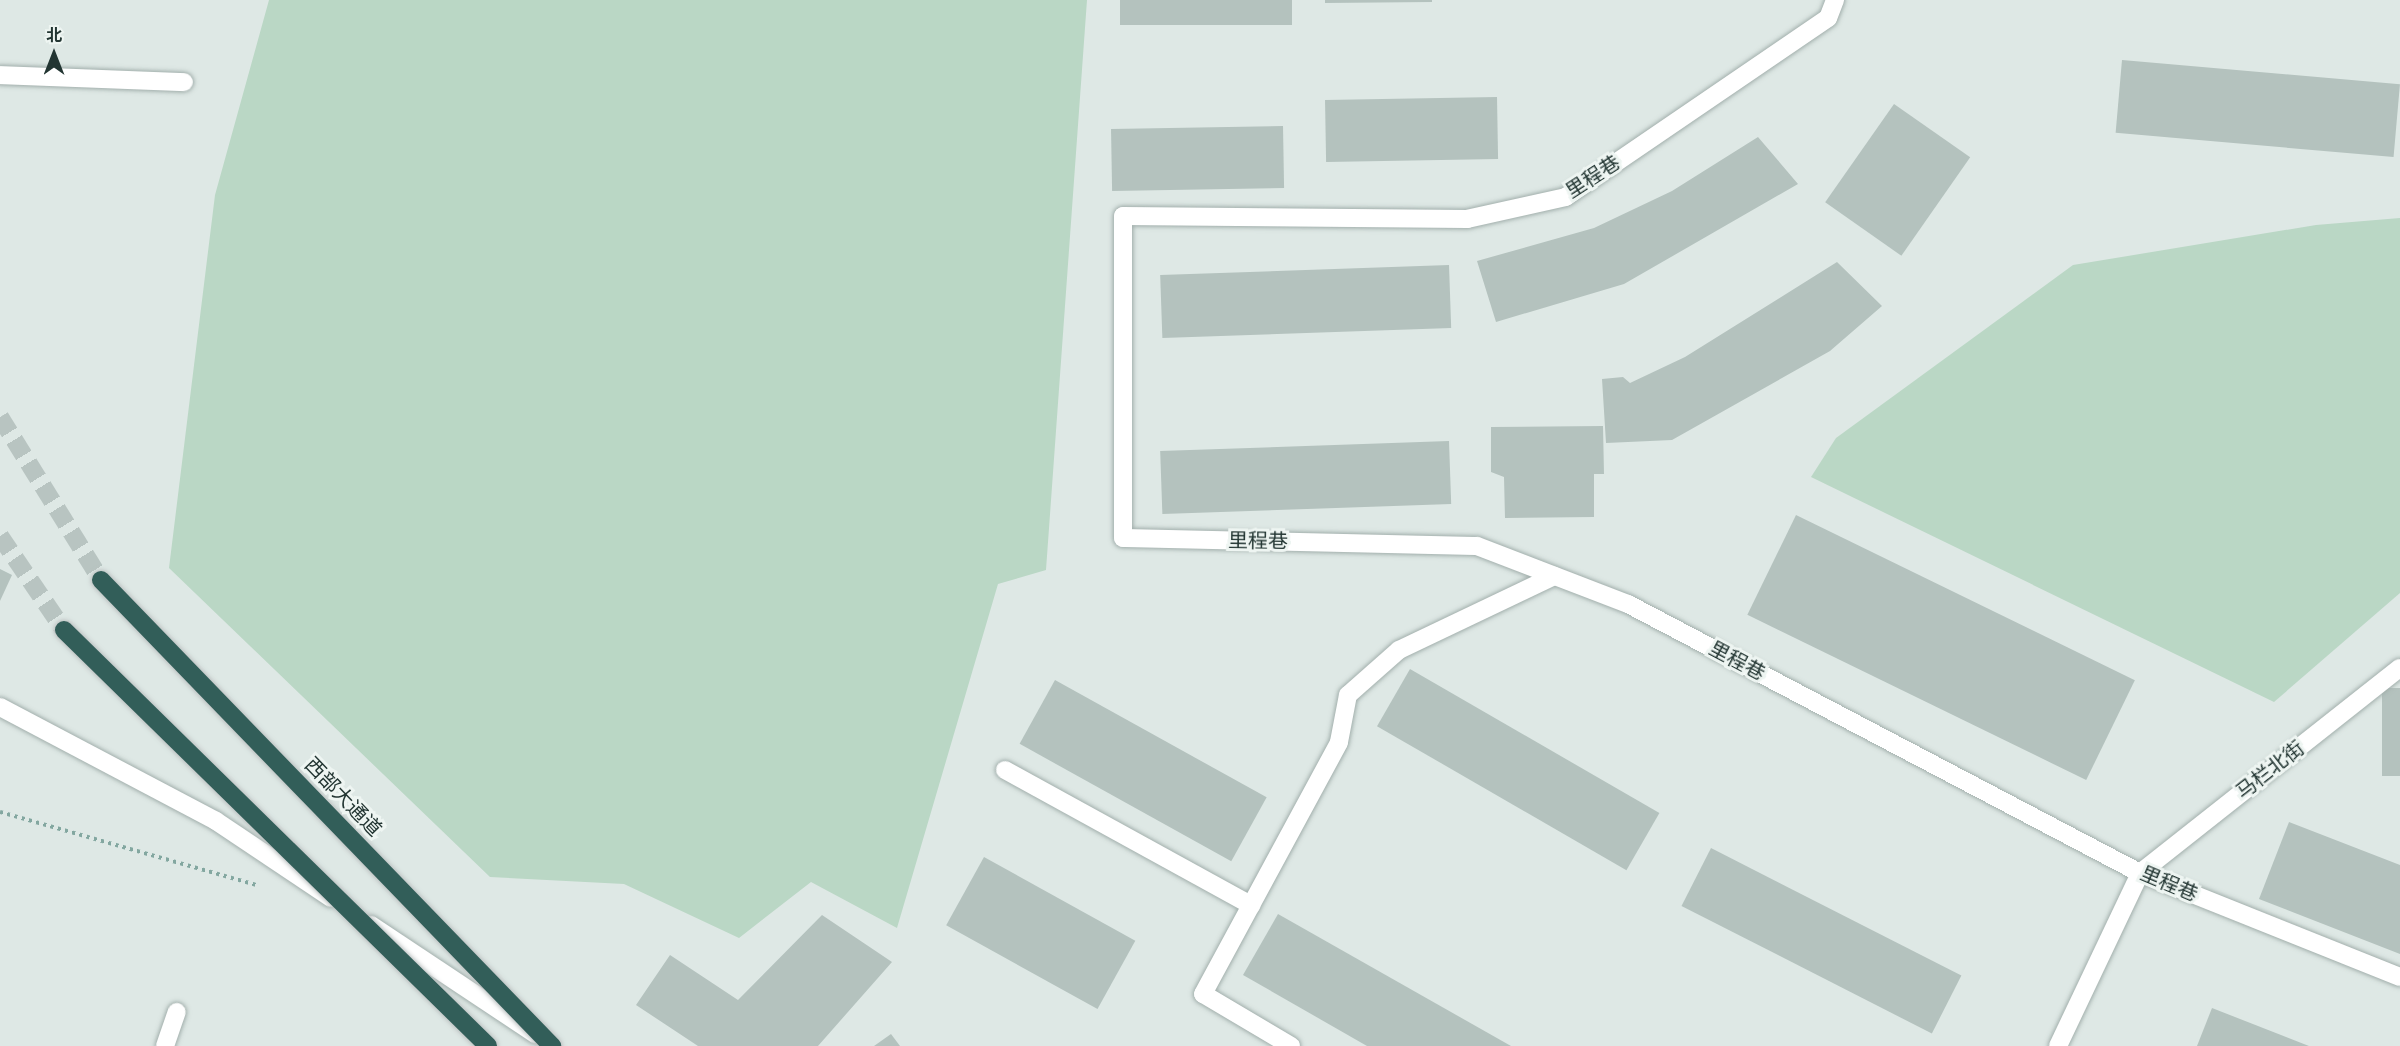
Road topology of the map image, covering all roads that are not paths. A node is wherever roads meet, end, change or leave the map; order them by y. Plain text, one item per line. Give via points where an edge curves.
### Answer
1 (1835, 0) edge
2 (0, 75) edge
3 (184, 82) dead end
4 (1554, 576) junction
5 (101, 580) tunnel mouth
6 (64, 630) tunnel mouth
7 (2400, 668) edge
8 (0, 707) edge
9 (1005, 770) dead end
10 (2140, 873) junction
11 (1251, 905) junction
12 (2400, 977) edge
13 (177, 1012) dead end
14 (165, 1046) edge
15 (488, 1046) edge
16 (553, 1046) edge
17 (1291, 1046) edge
18 (2058, 1046) edge

1 - 4 street, 里程巷 via 1828,18 1566,196 1467,219 1123,216 1123,538 1476,546
2 - 3 street
4 - 10 street, 里程巷 via 1628,604
4 - 11 street via 1399,650 1348,695 1339,742
5 - 16 highway, 西部大通道, bridge
6 - 15 highway, bridge
7 - 10 street, 马栏北街
8 - 16 street via 216,821
9 - 11 street
10 - 12 street, 里程巷
10 - 18 street
11 - 17 street via 1203,994
13 - 14 street

